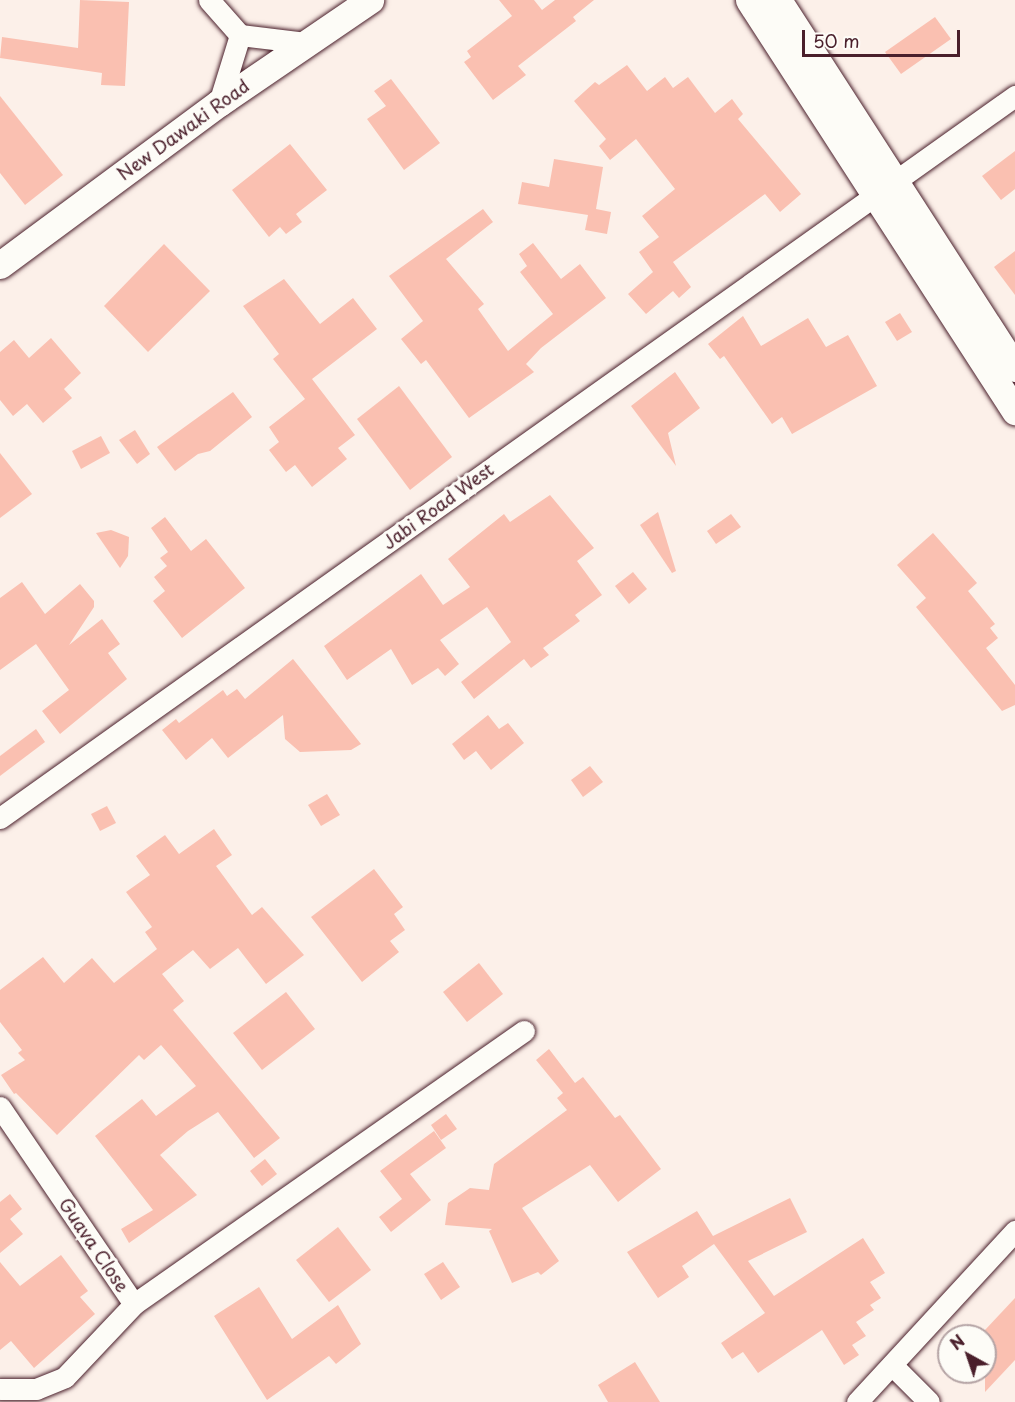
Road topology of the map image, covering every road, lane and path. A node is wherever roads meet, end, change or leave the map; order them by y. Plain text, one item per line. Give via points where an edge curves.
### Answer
1 (209, 0) edge
2 (370, 0) edge
3 (749, 0) edge
4 (778, 0) edge
5 (240, 35) junction
6 (306, 43) junction
7 (1015, 96) edge
8 (219, 103) junction
9 (888, 190) junction
10 (0, 265) edge
11 (1015, 368) edge
12 (1015, 411) edge
13 (0, 818) edge
14 (524, 1031) dead end
15 (0, 1107) edge
16 (1015, 1231) edge
17 (134, 1304) junction
18 (892, 1365) junction
19 (0, 1389) edge
20 (858, 1402) edge
21 (929, 1402) edge

1 - 5 street
2 - 6 street, New Dawaki Road
3 - 9 street
4 - 9 street
5 - 6 street
5 - 8 street
6 - 8 street, New Dawaki Road
7 - 9 street, Jabi Road West
8 - 10 street, New Dawaki Road
9 - 11 street
9 - 12 street
9 - 13 street, Jabi Road West via 691,325
14 - 17 street
15 - 17 street, Guava Close
16 - 18 street
17 - 19 street, Guava Close via 65,1377 36,1389
18 - 20 street
18 - 21 street

